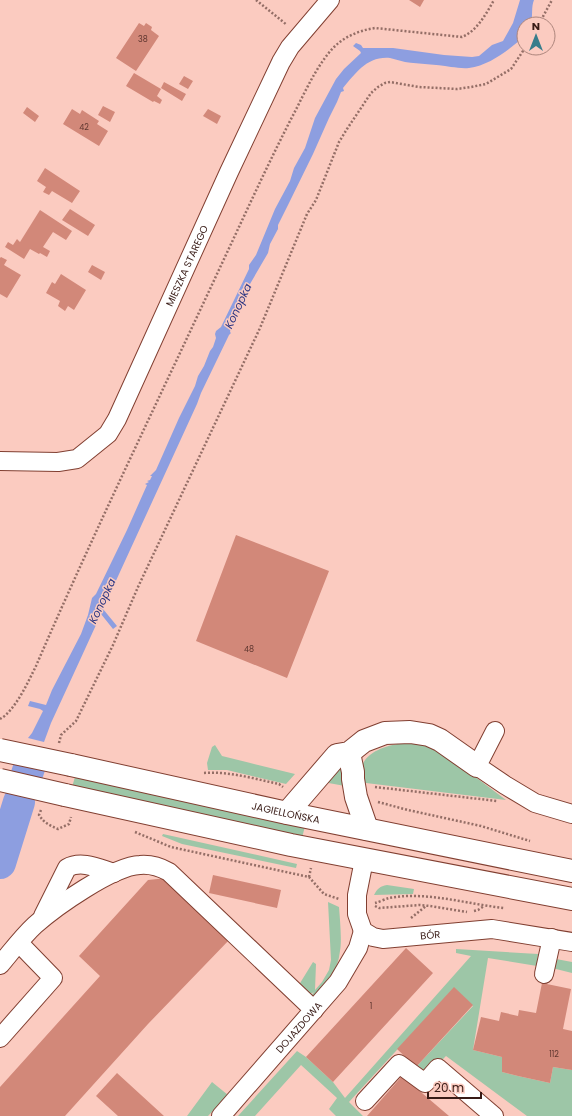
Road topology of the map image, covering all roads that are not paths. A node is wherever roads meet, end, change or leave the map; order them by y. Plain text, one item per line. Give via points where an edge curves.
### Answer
1 (330, 0) edge
2 (0, 462) edge
3 (495, 731) dead end
4 (0, 750) edge
5 (349, 753) junction
6 (477, 766) junction
7 (0, 780) edge
8 (287, 813) junction
9 (572, 814) edge
10 (367, 829) junction
11 (364, 860) junction
12 (572, 871) edge
13 (114, 873) junction
14 (572, 899) edge
15 (40, 920) junction
16 (363, 931) junction
17 (552, 938) junction
18 (572, 942) edge
19 (19, 943) junction
20 (0, 965) edge
21 (544, 974) dead end
22 (314, 1010) junction
23 (0, 1038) edge
24 (365, 1101) dead end
25 (222, 1116) edge
26 (494, 1116) edge

1 - 2 street, MIESZKA STAREGO via 290,47 281,62 120,413 108,434 77,459 58,462
3 - 6 street
4 - 8 main road, JAGIELLOŃSKA, bridge via 64,757
5 - 6 main road via 364,741 385,733 410,732 430,735 440,740
5 - 8 main road via 337,755
5 - 10 main road via 356,797
6 - 9 street via 535,803
7 - 11 main road, bridge via 68,803
8 - 10 main road, JAGIELLOŃSKA
10 - 12 main road, JAGIELLOŃSKA
11 - 14 main road
11 - 16 street via 357,895 357,914
13 - 15 street via 96,882
13 - 15 street via 77,864 67,868
13 - 22 street via 140,865 160,867 169,872
15 - 19 street
16 - 17 street, BÓR via 383,939 492,929
16 - 22 street, DOJAZDOWA via 358,948 338,982
17 - 18 street, BÓR
17 - 21 street
19 - 20 street
19 - 23 street via 53,978
22 - 25 street, DOJAZDOWA
24 - 26 street via 399,1064 425,1083 438,1068

